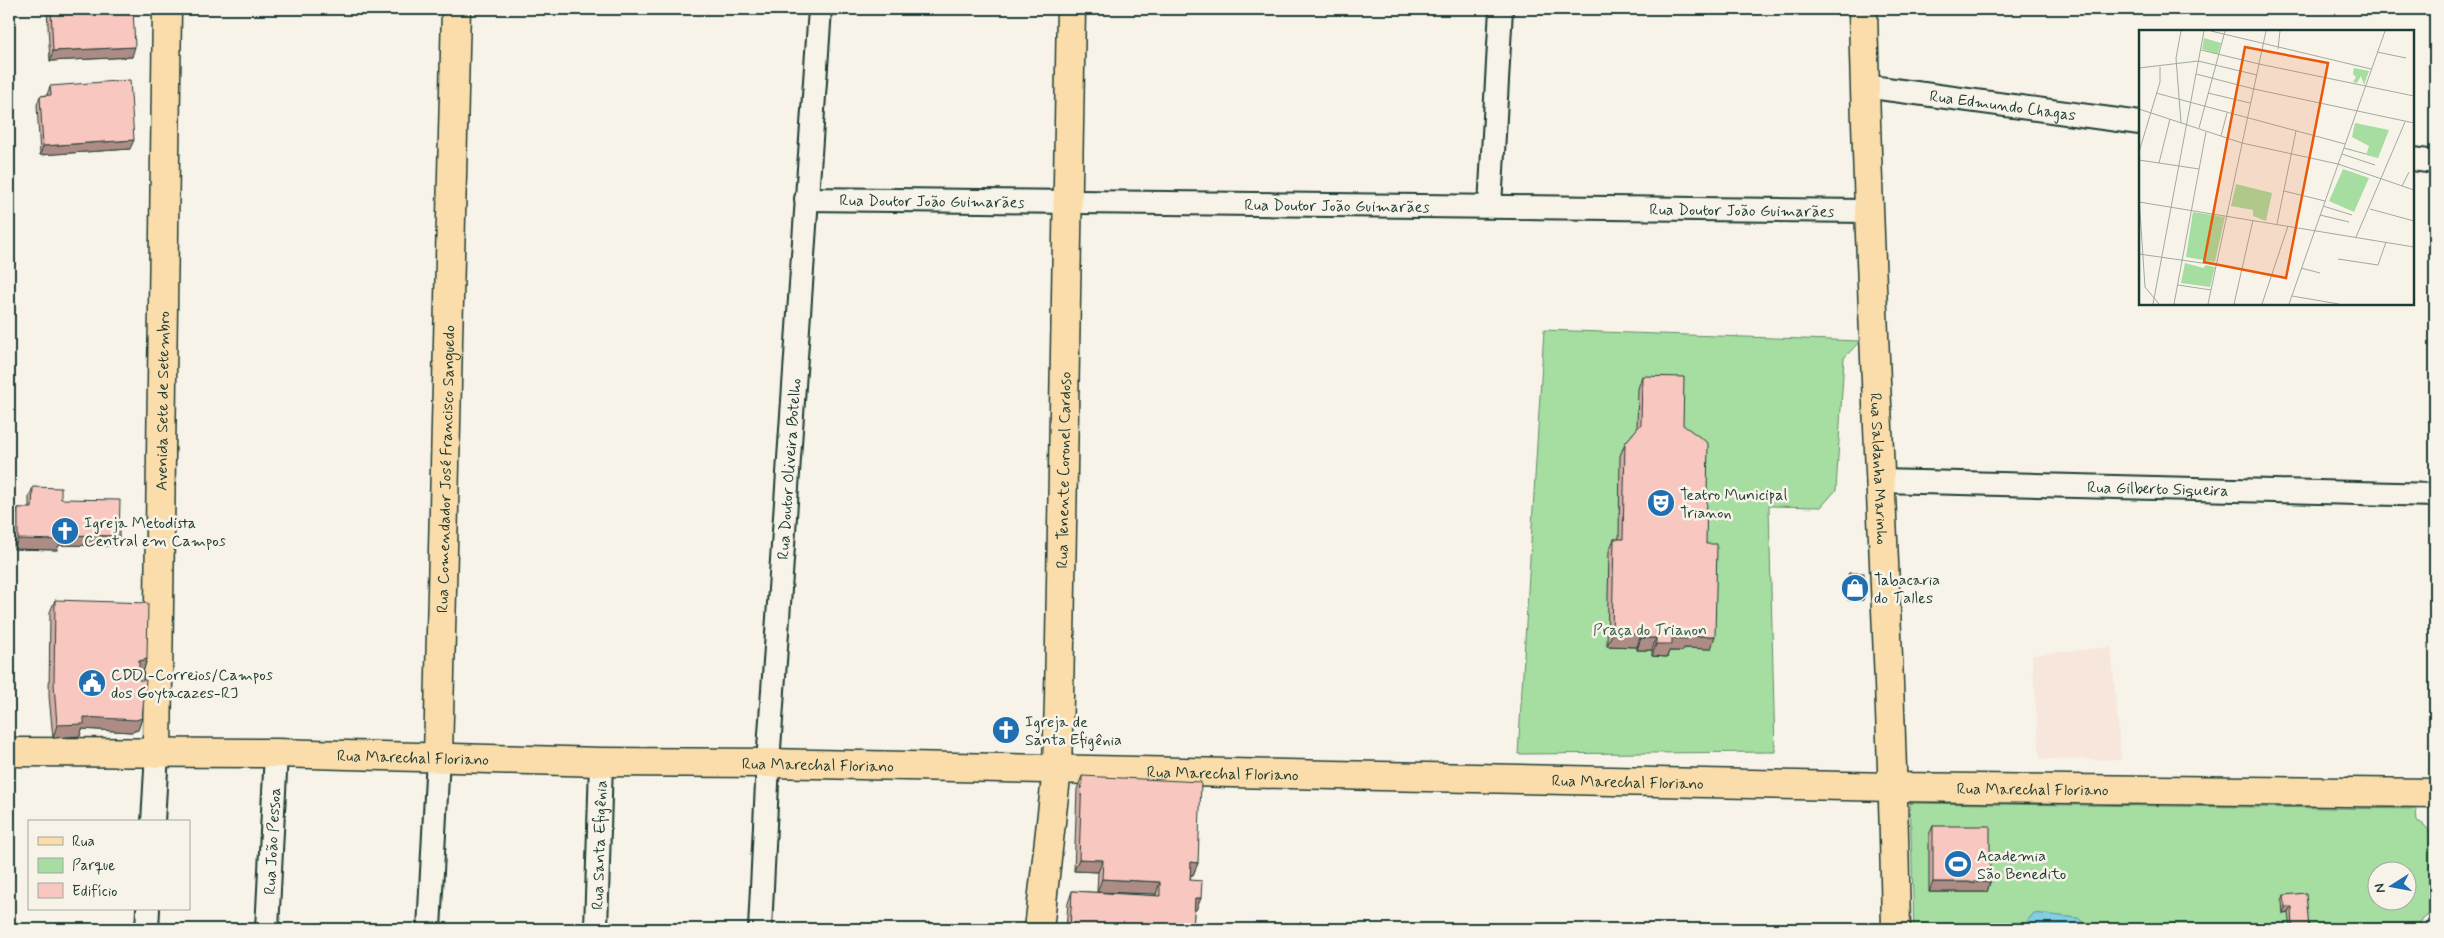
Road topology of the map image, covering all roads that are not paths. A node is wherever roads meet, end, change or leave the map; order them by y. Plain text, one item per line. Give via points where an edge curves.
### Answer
1 (167, 9) edge
2 (456, 9) edge
3 (820, 9) edge
4 (1071, 9) edge
5 (1501, 9) edge
6 (1863, 9) edge
7 (1864, 86) junction
8 (2139, 123) edge
9 (2414, 159) edge
10 (2435, 162) edge
11 (806, 199) junction
12 (1067, 201) junction
13 (1490, 206) junction
14 (1868, 211) junction
15 (1880, 481) junction
16 (2435, 495) edge
17 (9, 752) edge
18 (157, 753) junction
19 (276, 753) junction
20 (438, 757) junction
21 (601, 762) junction
22 (768, 763) junction
23 (1057, 769) junction
24 (1893, 787) junction
25 (2435, 793) edge
26 (153, 820) edge
27 (148, 910) edge
28 (147, 929) edge
29 (268, 929) edge
30 (429, 929) edge
31 (596, 929) edge
32 (760, 929) edge
33 (1039, 929) edge
34 (1896, 929) edge

1 - 18 main road, Avenida Sete de Setembro
2 - 20 main road, Rua Comendador José Francisco Sanguedo
3 - 11 street, Rua Doutor Oliveira Botelho
4 - 12 main road, Rua Tenente Coronel Cardoso
5 - 13 street
6 - 7 main road, Rua Saldanha Marinho
7 - 8 street, Rua Edmundo Chagas
7 - 14 main road, Rua Saldanha Marinho
9 - 10 street
11 - 12 street, Rua Doutor João Guimarães
11 - 22 street, Rua Doutor Oliveira Botelho
12 - 13 street, Rua Doutor João Guimarães
12 - 23 main road, Rua Tenente Coronel Cardoso
13 - 14 street, Rua Doutor João Guimarães
14 - 15 main road, Rua Saldanha Marinho
15 - 16 street, Rua Gilberto Siqueira
15 - 24 main road, Rua Saldanha Marinho
17 - 18 main road, Rua Marechal Floriano
18 - 19 main road, Rua Marechal Floriano
18 - 26 street, Avenida Sete de Setembro
19 - 20 main road, Rua Marechal Floriano
19 - 29 street, Rua João Pessoa
20 - 21 main road, Rua Marechal Floriano
20 - 30 street, Rua Comendador José Francisco Sanguedo
21 - 22 main road, Rua Marechal Floriano
21 - 31 street, Rua Santa Efigênia
22 - 23 main road, Rua Marechal Floriano
22 - 32 street, Rua Doutor Oliveira Botelho
23 - 24 main road, Rua Marechal Floriano
23 - 33 main road, Rua Tenente Coronel Cardoso
24 - 25 main road, Rua Marechal Floriano
24 - 34 main road, Rua Saldanha Marinho
27 - 28 street

